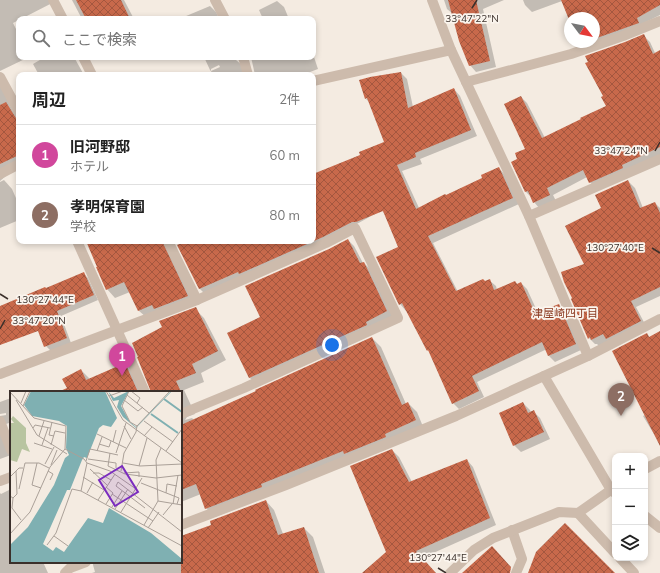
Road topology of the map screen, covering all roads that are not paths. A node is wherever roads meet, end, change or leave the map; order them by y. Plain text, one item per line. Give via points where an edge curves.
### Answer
1 (53, 0) edge
2 (215, 0) edge
3 (432, 0) edge
4 (61, 16) edge
5 (223, 16) edge
6 (660, 21) edge
7 (451, 50) junction
8 (84, 60) edge
9 (244, 60) edge
10 (90, 72) edge
11 (247, 72) edge
12 (0, 77) edge
13 (316, 80) edge
14 (466, 82) junction
15 (16, 106) edge
16 (660, 159) edge
17 (16, 166) edge
18 (0, 174) edge
19 (529, 216) junction
20 (78, 244) edge
21 (169, 244) edge
22 (197, 300) junction
23 (660, 319) edge
24 (116, 330) junction
25 (588, 356) junction
26 (0, 374) edge
27 (544, 376) junction
28 (145, 391) edge
29 (182, 414) edge
30 (0, 421) edge
31 (10, 447) edge
32 (660, 460) edge
33 (648, 468) edge
34 (10, 477) edge
35 (0, 481) edge
36 (613, 489) edge
37 (612, 491) edge
38 (578, 513) junction
39 (648, 518) edge
40 (182, 525) edge
41 (660, 528) edge
42 (512, 530) junction
43 (612, 550) edge
44 (623, 561) edge
45 (83, 563) edge
46 (68, 568) edge
47 (450, 573) edge
48 (516, 573) edge
49 (634, 573) edge

1 - 4 street
2 - 5 street
3 - 7 street
6 - 14 street via 571,54
7 - 13 street
7 - 14 street
8 - 10 street
9 - 11 street
12 - 15 street
14 - 19 street
16 - 19 street
17 - 18 street
19 - 25 street
20 - 24 street
21 - 22 street
22 - 24 street
22 - 29 street via 355,228 398,318
23 - 25 street
24 - 26 street
24 - 28 street
25 - 27 street
27 - 36 street
27 - 40 street via 456,416
30 - 31 street
32 - 33 street
34 - 35 street
37 - 38 street
38 - 42 street via 559,512
38 - 43 street
39 - 41 street
42 - 47 street via 474,550
42 - 48 street via 522,559
44 - 49 street
45 - 46 street

